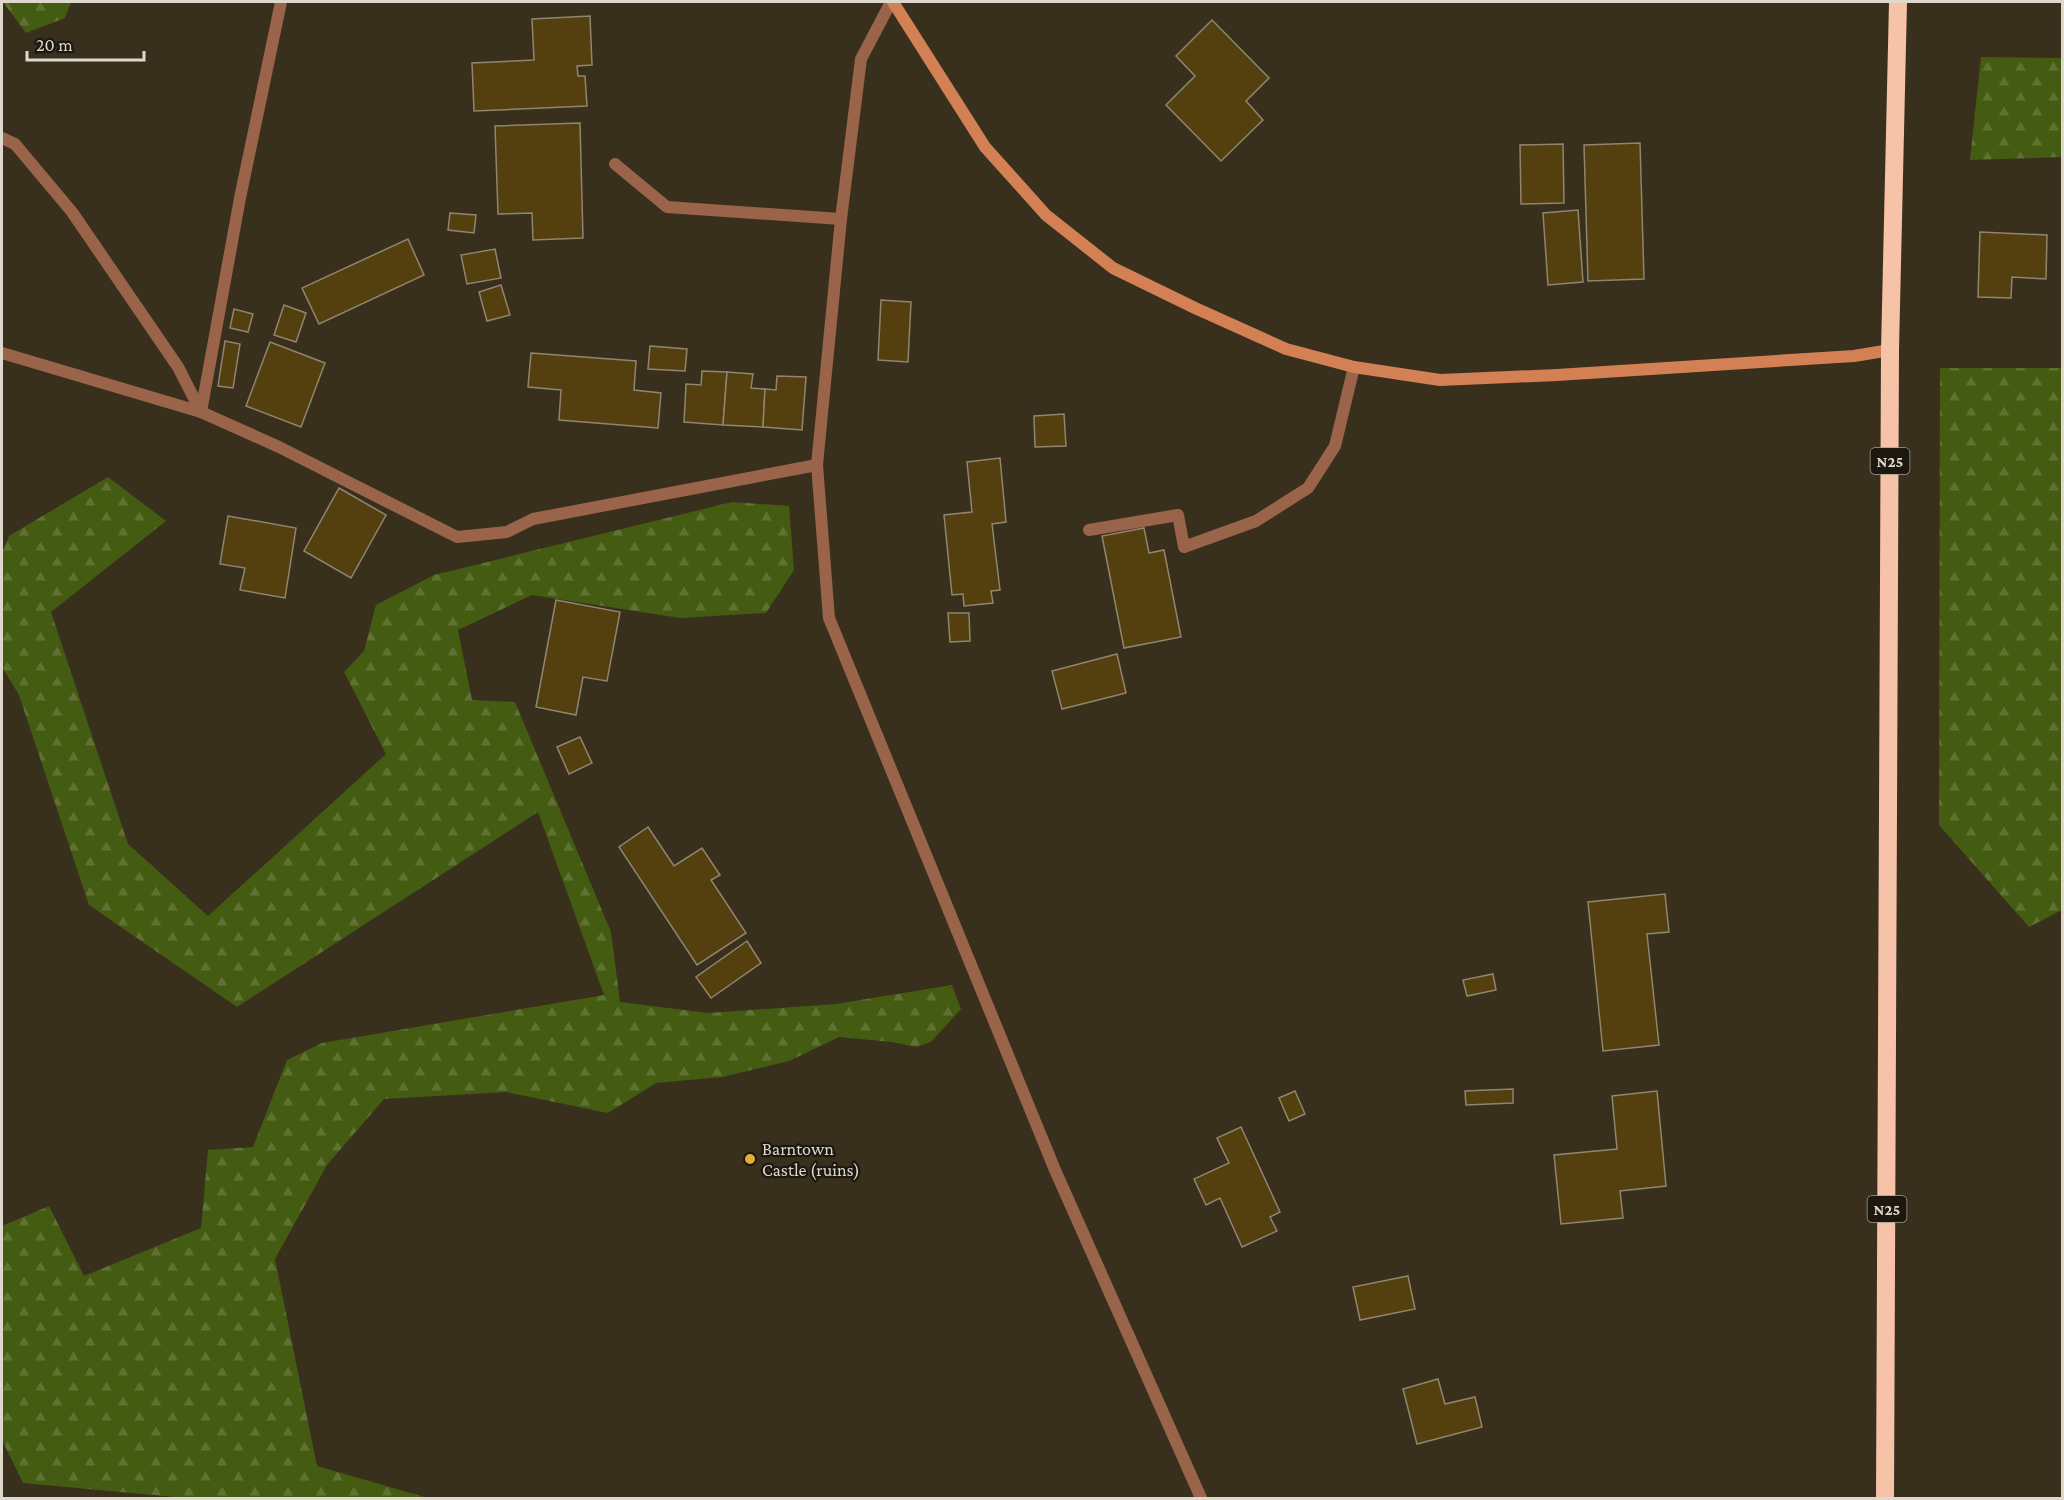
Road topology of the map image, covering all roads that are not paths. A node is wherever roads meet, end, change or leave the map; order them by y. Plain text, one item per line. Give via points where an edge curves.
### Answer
1 (281, 2) edge
2 (892, 2) edge
3 (1898, 2) edge
4 (2, 138) edge
5 (615, 164) dead end
6 (841, 219) junction
7 (1890, 350) junction
8 (2, 353) edge
9 (1354, 367) junction
10 (201, 412) junction
11 (817, 465) junction
12 (1089, 530) dead end
13 (1201, 1498) edge
14 (1885, 1498) edge

1 - 10 street
2 - 6 street via 861,59
2 - 9 street via 985,147 1046,215 1113,267 1196,308 1286,349
3 - 7 highway, N25
4 - 10 street via 15,144 72,212 178,367
5 - 6 street via 667,207
6 - 11 street
7 - 9 street via 1843,357 1440,380
7 - 14 highway, N25
8 - 10 street
9 - 12 street via 1335,446 1308,488 1256,520 1184,547 1178,515
10 - 11 street via 457,537 507,532 533,519
11 - 13 street via 829,618 1055,1170

